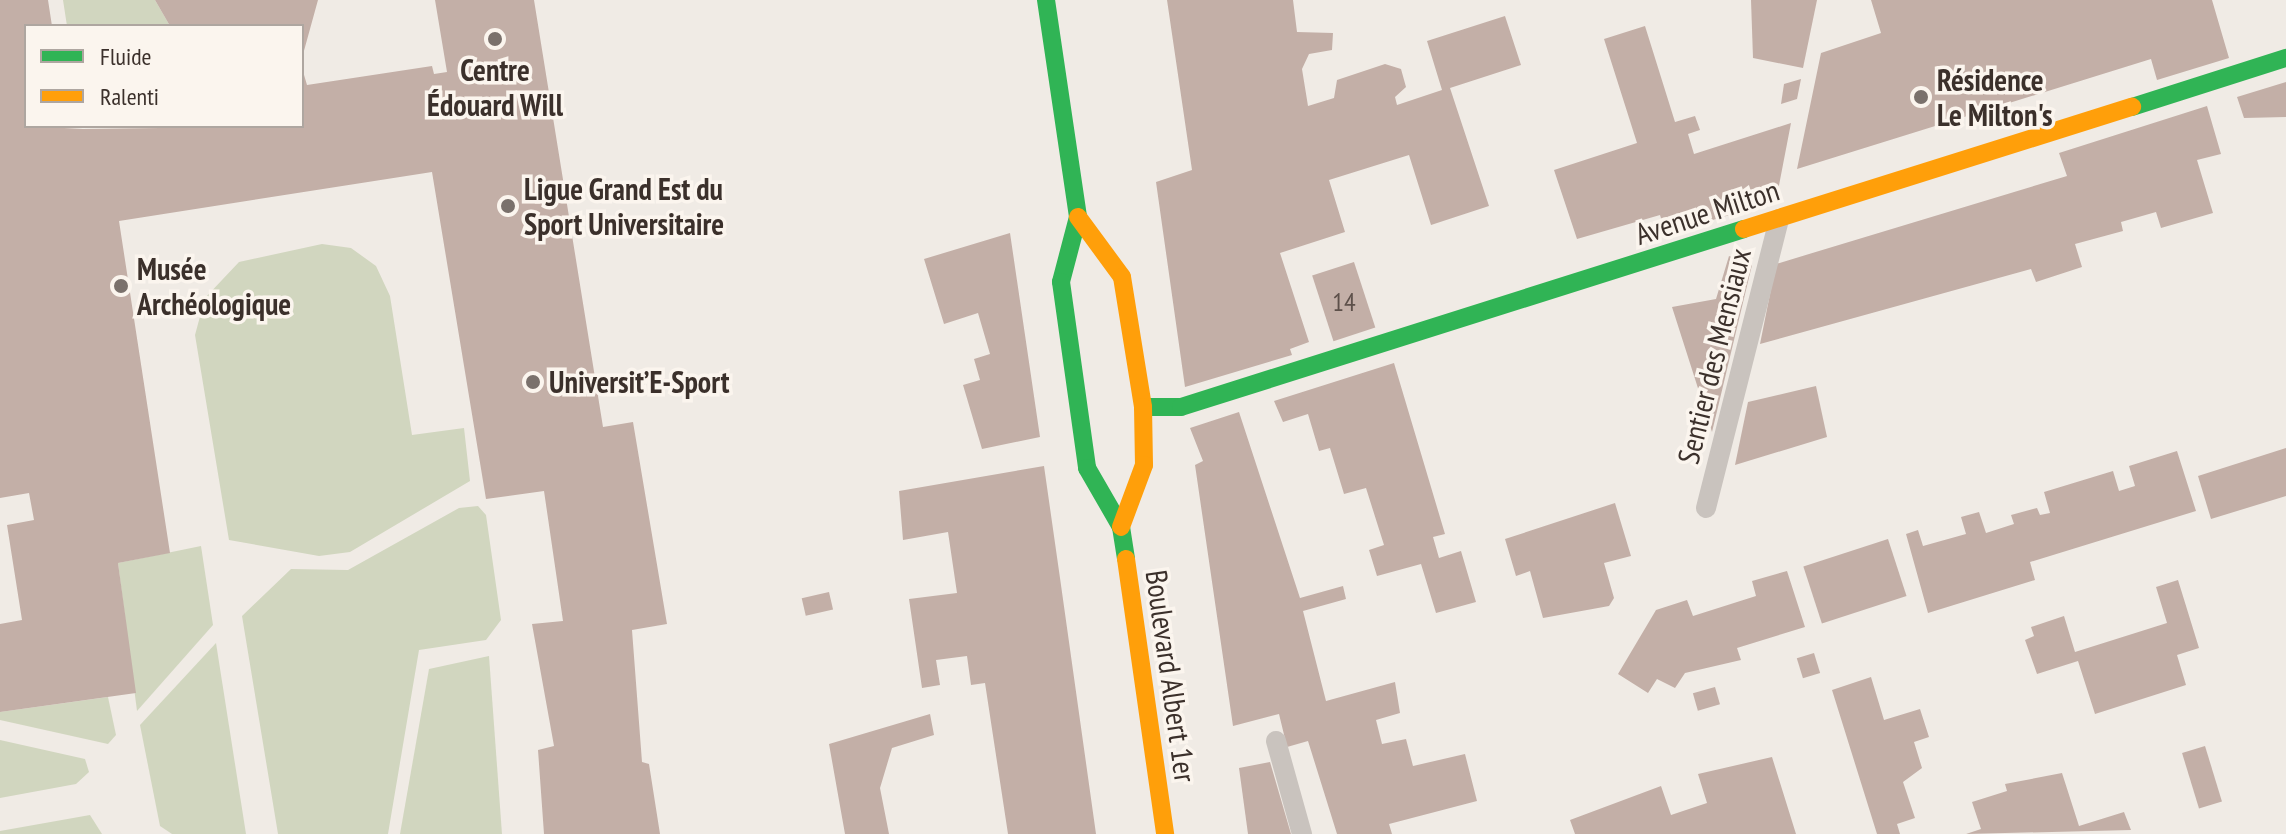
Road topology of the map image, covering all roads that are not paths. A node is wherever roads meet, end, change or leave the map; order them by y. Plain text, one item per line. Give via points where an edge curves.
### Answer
1 (1046, 0) edge
2 (2286, 58) edge
3 (1078, 217) junction
4 (1779, 219) junction
5 (1143, 407) junction
6 (1706, 508) dead end
7 (1121, 527) junction
8 (1276, 741) dead end
9 (1165, 834) edge
10 (1302, 834) edge

1 - 3 main road, Boulevard Albert 1er
2 - 4 main road, Avenue Milton
3 - 5 main road, Boulevard Albert 1er via 1122,277
3 - 7 main road, Boulevard Albert 1er via 1061,282 1087,468
4 - 5 main road, Avenue Milton via 1181,407
4 - 6 lane, Sentier des Mensiaux
5 - 7 main road, Boulevard Albert 1er via 1144,465
7 - 9 main road, Boulevard Albert 1er
8 - 10 lane

